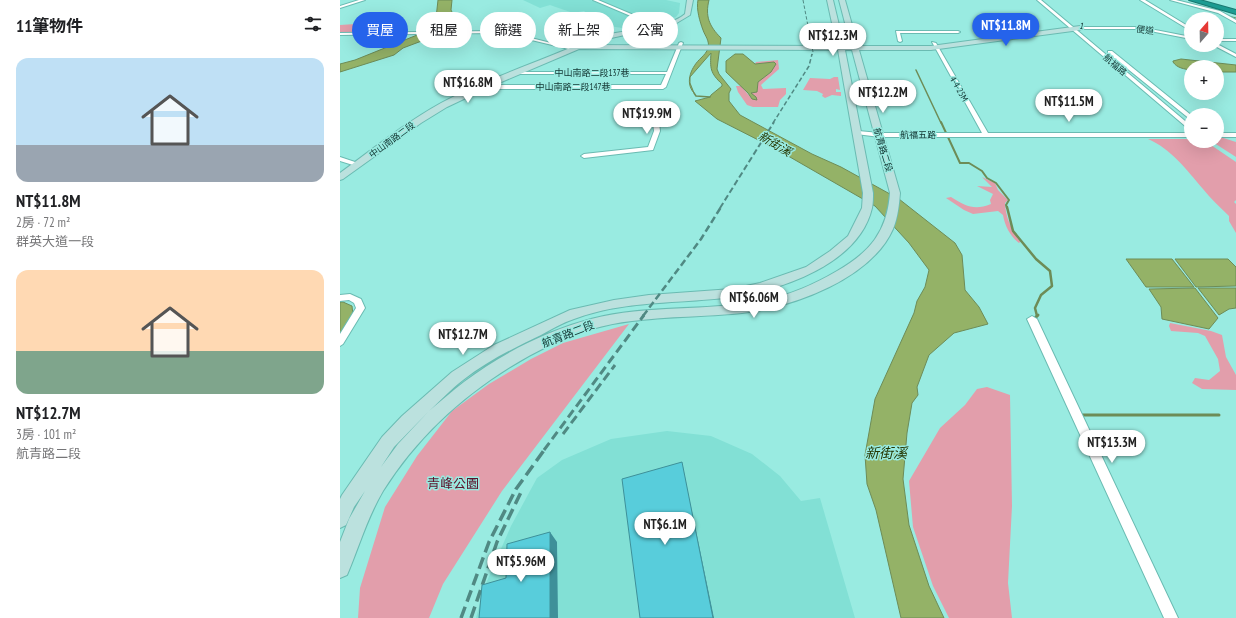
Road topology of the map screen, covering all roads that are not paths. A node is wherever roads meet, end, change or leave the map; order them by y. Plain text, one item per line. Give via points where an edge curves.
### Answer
1 (363, 0) edge
2 (594, 0) edge
3 (685, 0) edge
4 (690, 0) edge
5 (830, 0) edge
6 (842, 0) edge
7 (1038, 0) edge
8 (1142, 0) edge
9 (1172, 0) edge
10 (1192, 0) edge
11 (1204, 0) edge
12 (340, 7) edge
13 (1236, 8) edge
14 (1052, 11) junction
15 (1062, 11) dead end
16 (624, 12) edge
17 (1236, 12) edge
18 (678, 17) edge
19 (678, 21) edge
20 (1236, 22) edge
21 (1074, 26) junction
22 (1184, 26) edge
23 (1098, 29) junction
24 (958, 32) dead end
25 (340, 34) edge
26 (1184, 37) edge
27 (544, 40) edge
28 (1224, 40) edge
29 (1236, 40) edge
30 (900, 41) dead end
31 (680, 45) junction
32 (841, 45) junction
33 (854, 45) junction
34 (932, 45) junction
35 (614, 46) edge
36 (614, 46) edge
37 (572, 48) edge
38 (572, 48) edge
39 (1224, 49) edge
40 (1236, 56) edge
41 (515, 73) junction
42 (669, 73) junction
43 (594, 80) junction
44 (482, 87) junction
45 (1184, 112) edge
46 (656, 123) dead end
47 (1184, 124) edge
48 (1184, 130) edge
49 (1224, 131) edge
50 (1236, 131) edge
51 (858, 133) junction
52 (982, 133) junction
53 (879, 134) junction
54 (1184, 135) edge
55 (1224, 135) edge
56 (1236, 135) edge
57 (584, 156) dead end
58 (340, 159) edge
59 (352, 163) junction
60 (340, 172) edge
61 (340, 177) edge
62 (340, 298) edge
63 (1032, 319) dead end
64 (340, 342) edge
65 (340, 519) edge
66 (340, 568) edge
67 (1171, 618) edge

1 - 12 street
2 - 16 street
3 - 18 street
4 - 19 street via 688,14
5 - 32 street, 航青路二段
6 - 33 street, 航青路二段
7 - 14 street, 航福路
8 - 22 street
9 - 20 street via 1219,12
10 - 17 highway
11 - 13 highway
14 - 15 street
14 - 21 street, 航福路
21 - 23 street, 1
21 - 23 street, 1
21 - 34 street
21 - 45 street, 航福路
21 - 47 street, 航福路
23 - 26 street, 便道 via 1140,28
24 - 30 street via 897,32
25 - 27 street via 504,33
28 - 29 street
31 - 32 street
31 - 35 street
31 - 36 street
31 - 42 street
32 - 33 street
32 - 51 street, 航青路二段
33 - 34 street
33 - 53 street, 航青路二段
34 - 52 street, 4-4-25M
37 - 41 street, 中山南路二段
38 - 59 street, 中山南路二段 via 488,81 434,107
39 - 40 street
41 - 43 street, 中山南路二段137巷
41 - 44 street, 中山南路二段
42 - 43 street, 中山南路二段137巷
42 - 43 street, 中山南路二段147巷 via 663,87
43 - 44 street, 中山南路二段147巷
44 - 61 street, 中山南路二段 via 435,110
46 - 57 street via 657,131 651,149
48 - 52 street, 航福五路
49 - 50 street
51 - 53 street, 航福五路
51 - 65 street, 航青路二段 via 868,193 867,208 858,229 841,249 810,270 762,287 732,293 649,299 584,311 570,315 499,349 457,376 388,442 348,501
52 - 53 street, 航福五路
52 - 53 street, 航福五路
52 - 54 street, 航福五路
53 - 66 street, 航青路二段 via 893,184 895,205 884,237 855,266 811,290 786,300 731,309 635,316 592,324 514,357 472,383 435,414 399,455 367,501
55 - 56 street
58 - 59 street
59 - 60 street, 中山南路二段
62 - 64 street via 350,297 358,301 360,308
63 - 67 street

